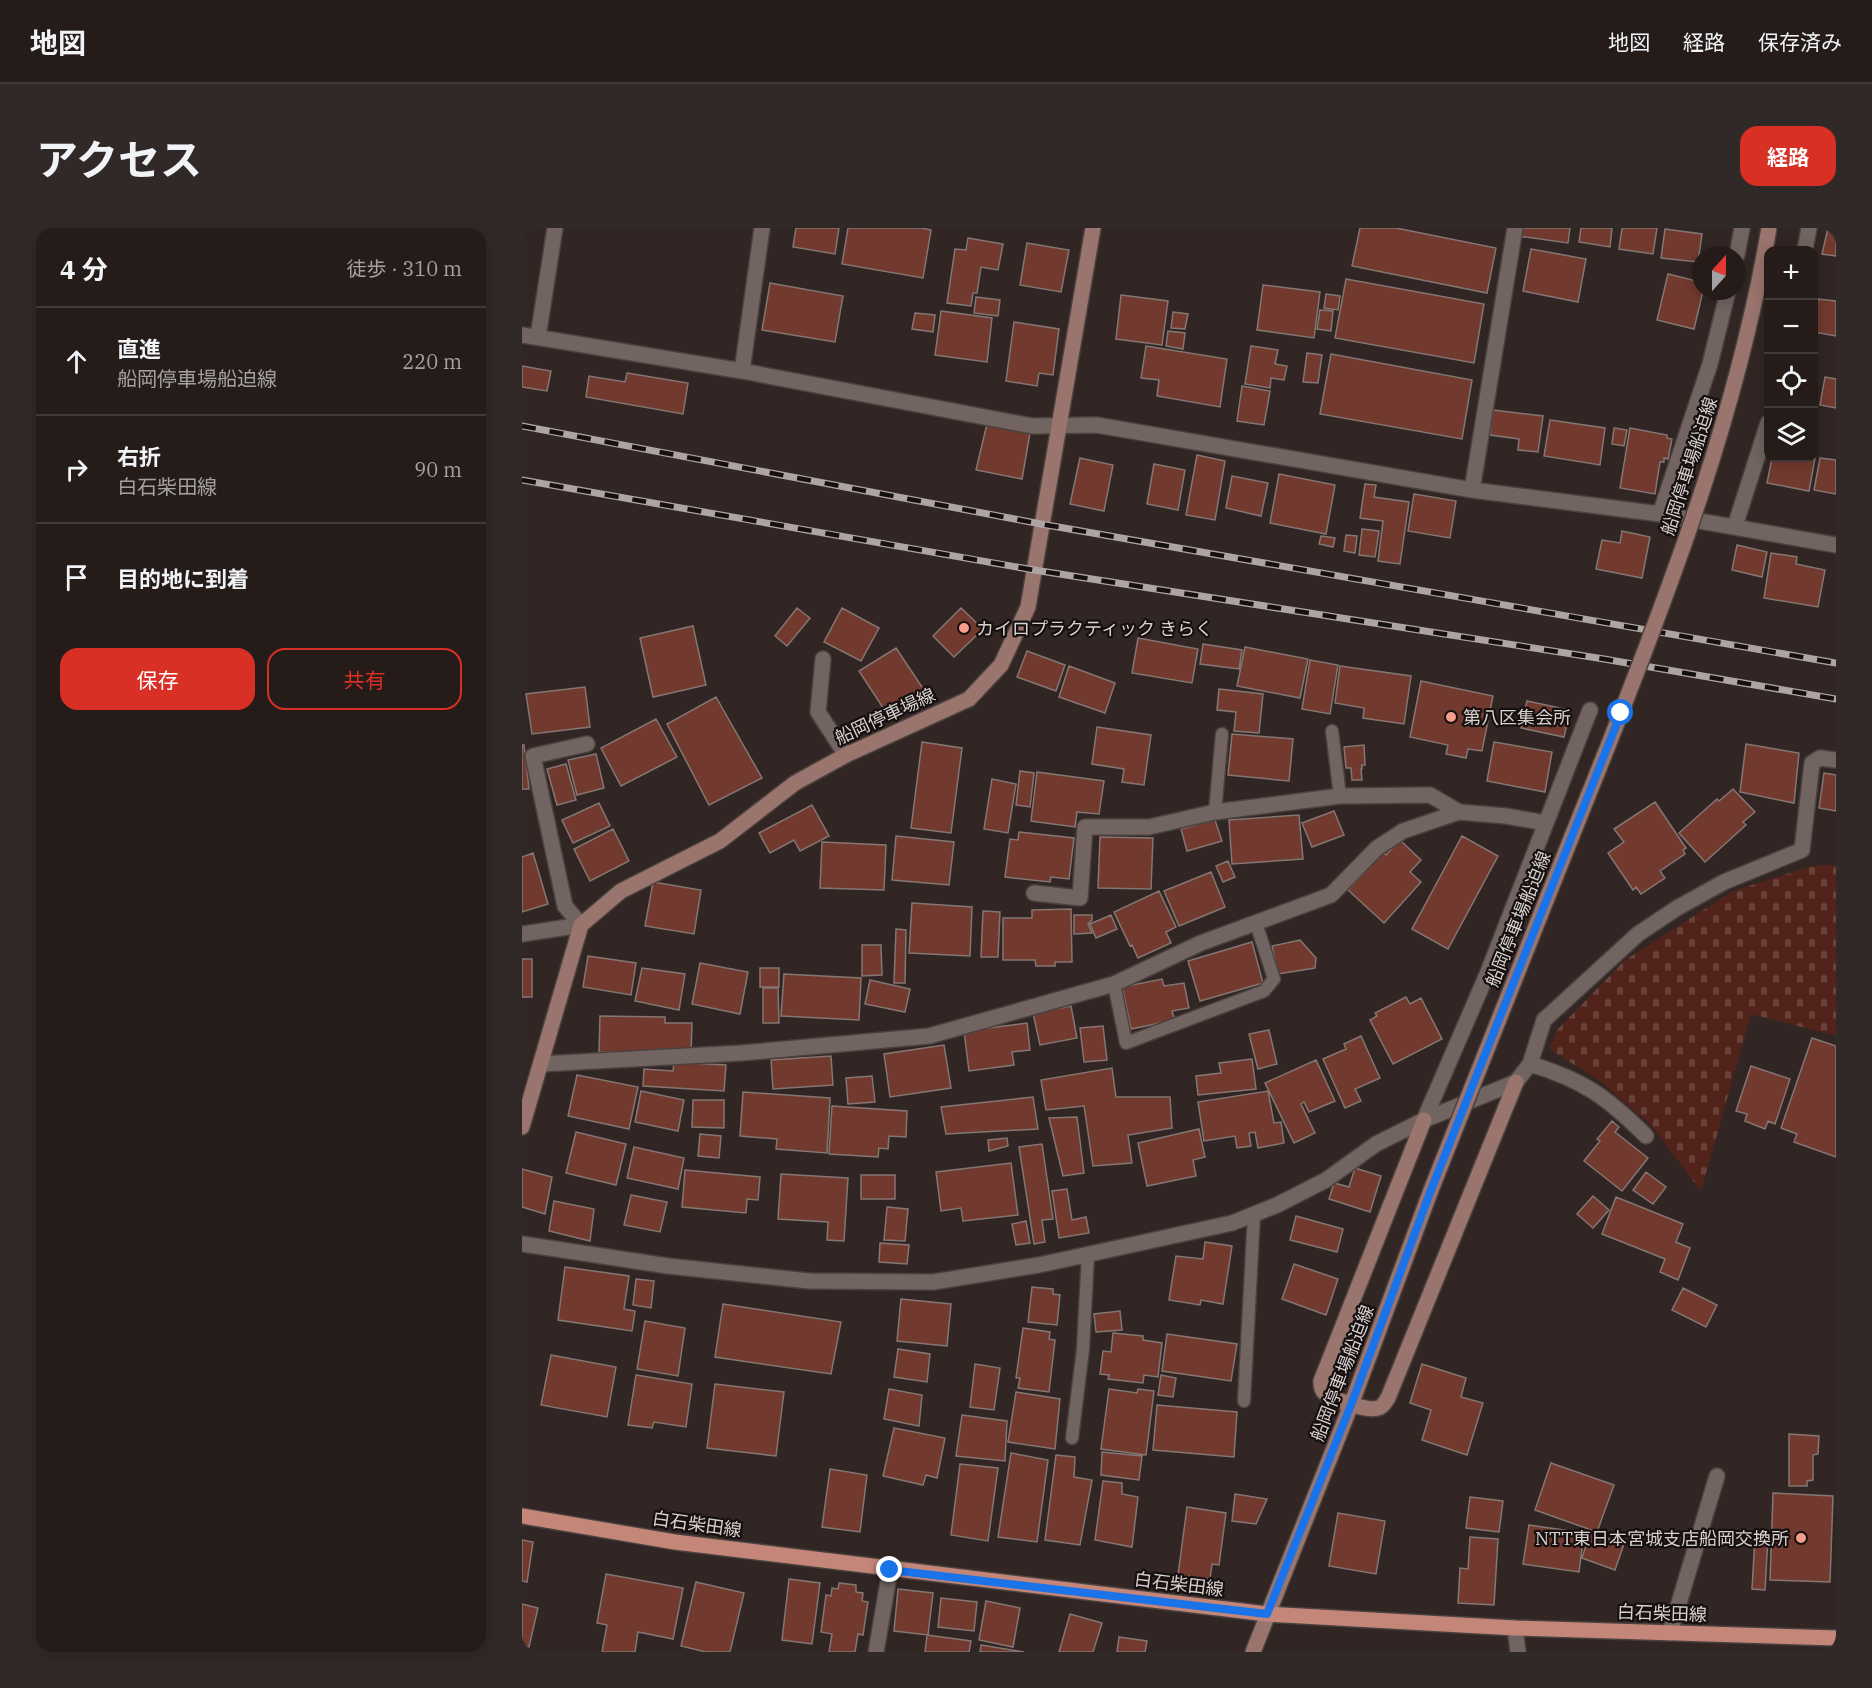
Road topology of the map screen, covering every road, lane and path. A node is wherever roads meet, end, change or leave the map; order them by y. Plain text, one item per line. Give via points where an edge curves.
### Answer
1 (555, 228) edge
2 (762, 228) edge
3 (1093, 228) edge
4 (1515, 228) edge
5 (1742, 228) edge
6 (1768, 228) edge
7 (1809, 228) edge
8 (1739, 246) edge
9 (1806, 246) edge
10 (1726, 300) edge
11 (522, 335) edge
12 (538, 337) junction
13 (742, 371) junction
14 (1060, 424) junction
15 (1764, 435) edge
16 (1472, 490) junction
17 (1660, 514) junction
18 (1735, 526) junction
19 (1836, 545) edge
20 (823, 659) dead end
21 (1590, 710) dead end
22 (1332, 731) dead end
23 (1222, 734) dead end
24 (587, 744) dead end
25 (846, 755) junction
26 (1836, 760) edge
27 (1340, 796) junction
28 (1215, 812) junction
29 (1459, 812) junction
30 (1545, 823) junction
31 (1034, 893) dead end
32 (1256, 924) junction
33 (581, 925) junction
34 (522, 934) edge
35 (1114, 984) junction
36 (541, 1064) junction
37 (1530, 1064) junction
38 (1516, 1082) junction
39 (1424, 1120) junction
40 (522, 1127) edge
41 (1646, 1136) dead end
42 (1254, 1214) junction
43 (522, 1244) edge
44 (1088, 1254) junction
45 (1244, 1401) dead end
46 (1351, 1405) junction
47 (1072, 1438) dead end
48 (1717, 1476) dead end
49 (522, 1516) edge
50 (890, 1570) junction
51 (1267, 1614) junction
52 (1515, 1628) junction
53 (1670, 1633) junction
54 (1836, 1638) edge
55 (876, 1652) edge
56 (1253, 1652) edge
57 (1518, 1652) edge

1 - 12 street
2 - 13 street
3 - 14 main road, 船岡停車場線
4 - 16 street
5 - 8 street
6 - 46 main road, 船岡停車場船迫線, bridge via 1740,366 1690,529
7 - 9 street
10 - 17 street via 1710,364
11 - 12 street
12 - 13 street
13 - 14 street via 1032,426
14 - 16 street via 1097,425
14 - 25 main road, 船岡停車場線 via 1028,607 1001,665 969,699
15 - 18 street
16 - 17 street
17 - 18 street
18 - 19 street
20 - 25 street via 818,712
21 - 30 street
22 - 27 lane
23 - 28 lane
24 - 33 street via 533,756 565,906
25 - 33 main road, 船岡停車場線 via 795,783 720,841 621,891
26 - 37 street via 1820,758 1812,763 1802,850 1724,882 1638,934 1544,1020
27 - 28 street
27 - 29 street via 1430,795
28 - 31 street via 1149,827 1085,827 1080,898
29 - 30 street
29 - 32 street via 1403,831 1377,848 1330,895
30 - 39 street via 1488,972
32 - 35 street via 1201,942
32 - 35 lane via 1274,979 1264,991 1126,1043
33 - 34 street
33 - 36 main road
35 - 36 street via 929,1036 741,1053
36 - 40 main road
37 - 38 street
37 - 41 street via 1592,1089
38 - 39 street
38 - 46 main road via 1388,1398 1381,1408 1372,1410
39 - 42 street via 1376,1144 1326,1180
39 - 46 main road via 1321,1382 1325,1393
42 - 44 street via 1232,1223
42 - 45 lane
43 - 44 street via 668,1266 809,1281 933,1282
44 - 47 lane via 1083,1349
46 - 51 main road, 船岡停車場船迫線
48 - 53 street
49 - 50 main road, 白石柴田線 via 675,1542
50 - 51 main road, 白石柴田線
50 - 55 street
51 - 52 main road, 白石柴田線
51 - 56 main road, 船岡停車場船迫線
52 - 53 main road, 白石柴田線
52 - 57 street
53 - 54 main road, 白石柴田線

